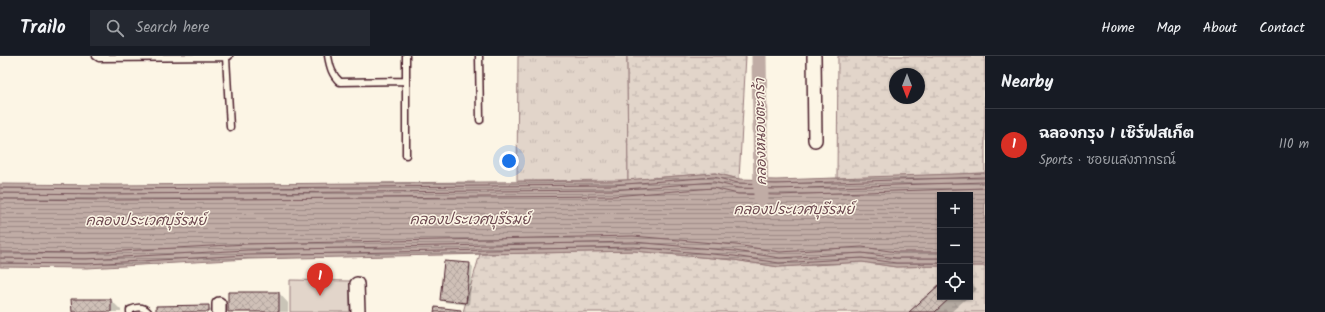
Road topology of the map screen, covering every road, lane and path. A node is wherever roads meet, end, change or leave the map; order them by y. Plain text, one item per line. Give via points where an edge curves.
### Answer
1 (96, 56) edge
2 (328, 56) edge
3 (406, 56) edge
4 (478, 56) edge
5 (814, 56) edge
6 (228, 57) edge
7 (406, 81) junction
8 (480, 120) dead end
9 (230, 127) dead end
10 (816, 140) dead end
11 (406, 155) dead end
12 (357, 284) dead end
13 (130, 312) edge
14 (148, 312) edge
15 (358, 312) edge

1 - 6 lane
2 - 7 lane via 334,76 340,82
3 - 7 lane
4 - 8 lane
5 - 10 street
6 - 9 lane
7 - 11 lane
12 - 15 street
13 - 14 lane via 137,307

